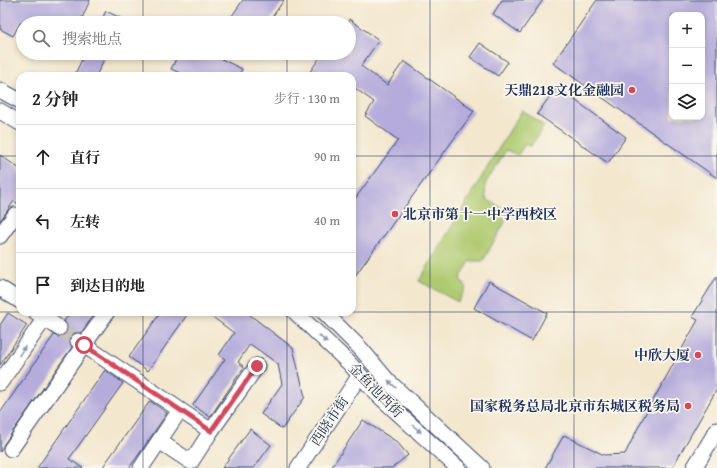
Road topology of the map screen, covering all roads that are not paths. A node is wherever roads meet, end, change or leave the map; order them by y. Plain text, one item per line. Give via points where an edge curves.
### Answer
1 (0, 90) edge
2 (16, 99) edge
3 (0, 111) edge
4 (16, 121) edge
5 (15, 215) dead end
6 (0, 236) edge
7 (0, 288) edge
8 (16, 298) edge
9 (42, 316) edge
10 (45, 316) edge
11 (105, 316) edge
12 (299, 316) edge
13 (328, 316) edge
14 (59, 328) tunnel mouth
15 (81, 343) junction
16 (257, 366) dead end
17 (360, 375) junction
18 (0, 383) edge
19 (180, 410) junction
20 (717, 430) edge
21 (211, 431) junction
22 (159, 441) junction
23 (11, 450) dead end
24 (192, 465) edge
25 (140, 468) edge
26 (298, 468) edge
27 (458, 468) edge
28 (482, 468) edge
29 (694, 468) edge

1 - 2 street
3 - 4 street
5 - 6 street
7 - 8 street
18 -> 9 street
10 - 14 street
11 - 15 street
12 -> 17 street, 金鱼池西街
28 -> 13 street, 金鱼池西街 via 388,381
15 - 19 street
15 - 23 street
16 - 21 street
17 - 26 street, 西晓市街
17 -> 27 street, 金鱼池西街 via 377,394
19 - 21 street
19 - 22 street
20 - 29 street
21 - 24 street
22 - 24 street
22 - 25 street

